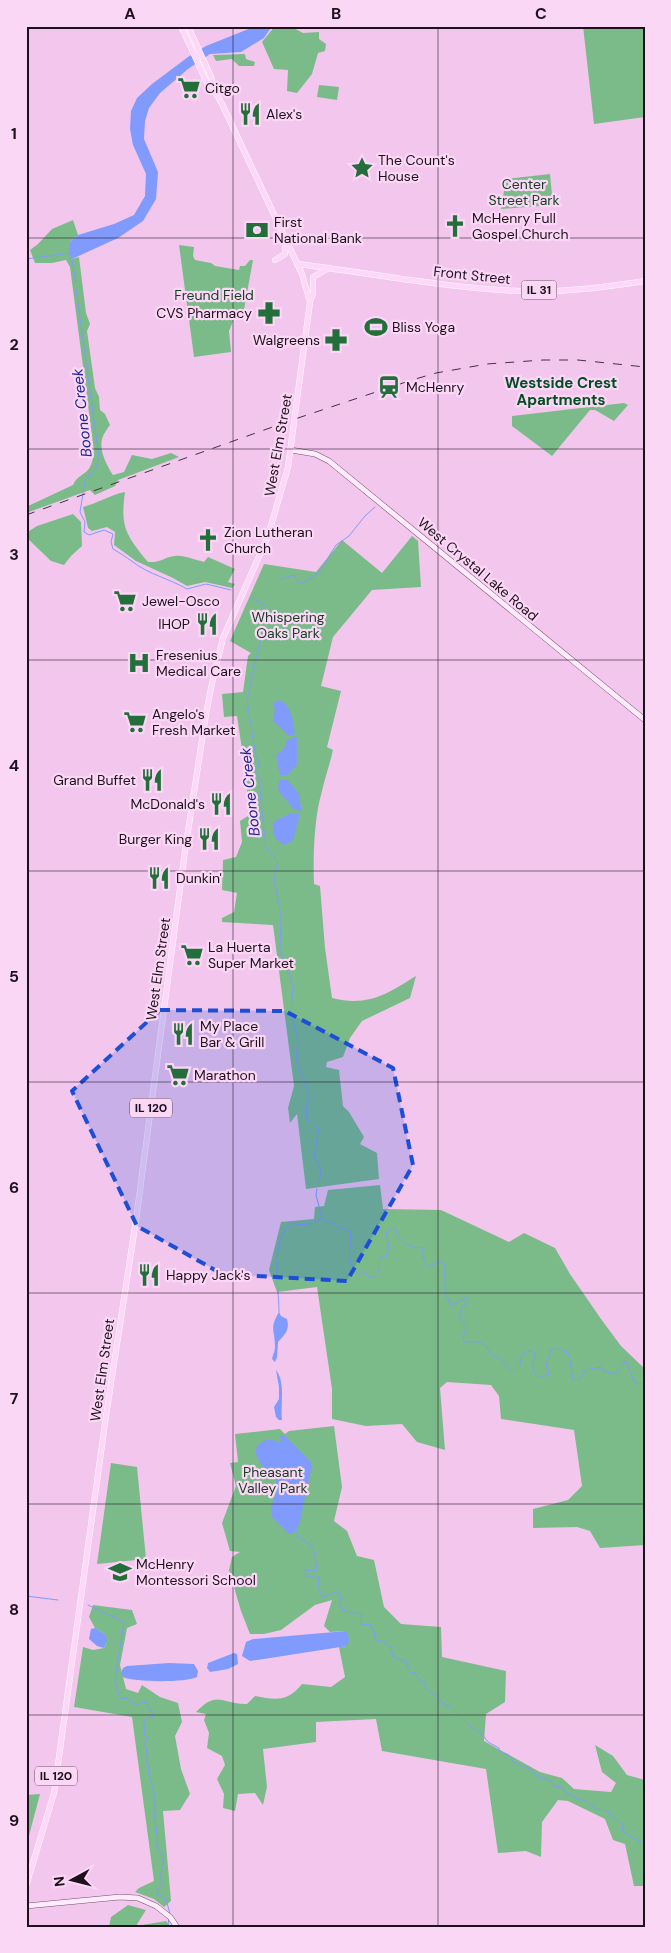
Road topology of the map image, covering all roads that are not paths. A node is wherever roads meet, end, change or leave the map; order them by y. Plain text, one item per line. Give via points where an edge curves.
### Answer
1 (181, 26) edge
2 (188, 26) edge
3 (193, 45) junction
4 (286, 240) junction
5 (275, 260) dead end
6 (298, 264) junction
7 (329, 268) junction
8 (645, 281) edge
9 (310, 302) junction
10 (291, 450) junction
11 (645, 720) edge
12 (26, 1886) edge
13 (26, 1906) edge
14 (177, 1927) edge

1 - 3 main road, West Elm Street
2 - 3 main road, West Elm Street
3 - 4 main road, West Elm Street via 207,83 211,84
4 - 5 main road via 285,254
4 - 6 main road, West Elm Street
6 - 7 main road, Front Street / IL 31
6 - 9 main road, West Elm Street / IL 120
7 - 8 main road, Front Street / IL 31 via 520,291 582,289
7 - 9 main road via 313,277
9 - 10 main road, West Elm Street / IL 120
10 - 11 street, West Crystal Lake Road via 315,454 329,461
10 - 12 main road, West Elm Street / IL 120 via 274,518 224,638 212,683 185,851 55,1784
13 - 14 street via 138,1898 156,1906

